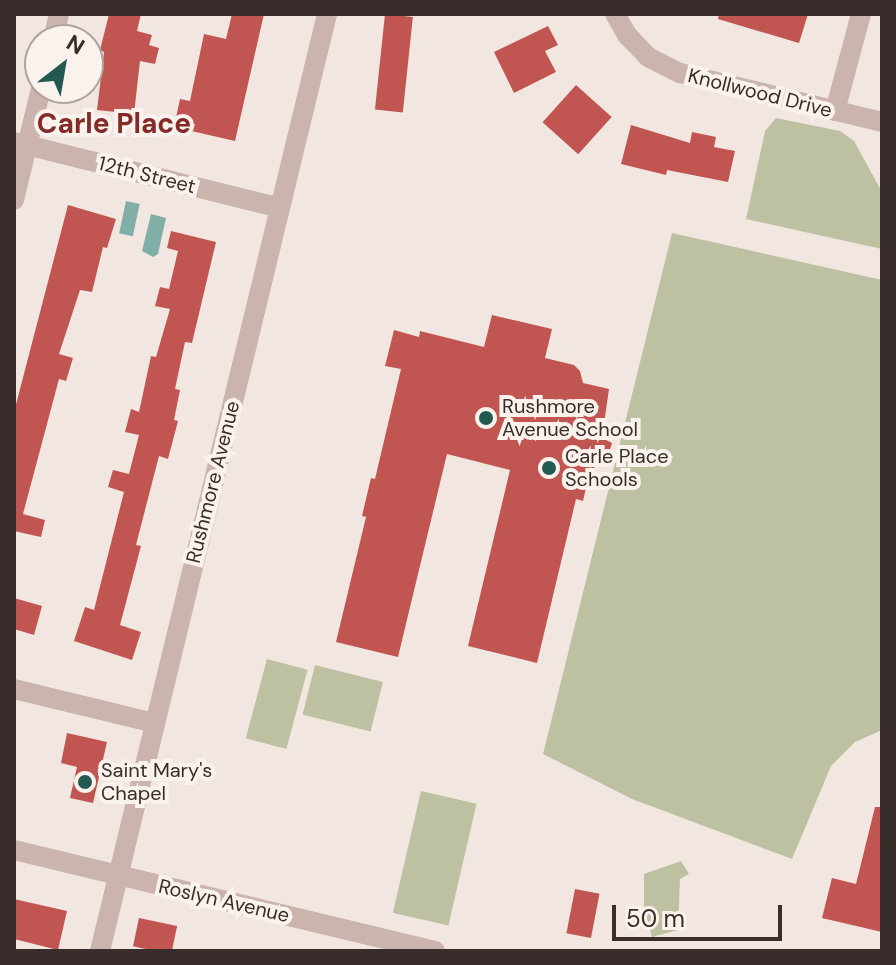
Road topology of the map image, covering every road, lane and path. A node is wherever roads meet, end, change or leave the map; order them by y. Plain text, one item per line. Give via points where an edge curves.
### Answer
1 (327, 14) edge
2 (615, 14) edge
3 (861, 14) edge
4 (35, 104) edge
5 (835, 111) junction
6 (882, 122) edge
7 (21, 143) edge
8 (14, 200) edge
9 (280, 208) junction
10 (14, 689) edge
11 (155, 723) junction
12 (14, 850) edge
13 (118, 875) junction
14 (100, 951) edge
15 (435, 951) edge

1 - 9 street, Rushmore Avenue
2 - 5 street, Knollwood Drive via 648,57 680,73
3 - 5 street
4 - 7 street
5 - 6 street, Knollwood Drive
7 - 8 street
7 - 9 street, 12th Street
9 - 11 street, Rushmore Avenue
10 - 11 street
11 - 13 street, Rushmore Avenue
12 - 13 street, Roslyn Avenue
13 - 14 street, Rushmore Avenue
13 - 15 street, Roslyn Avenue

